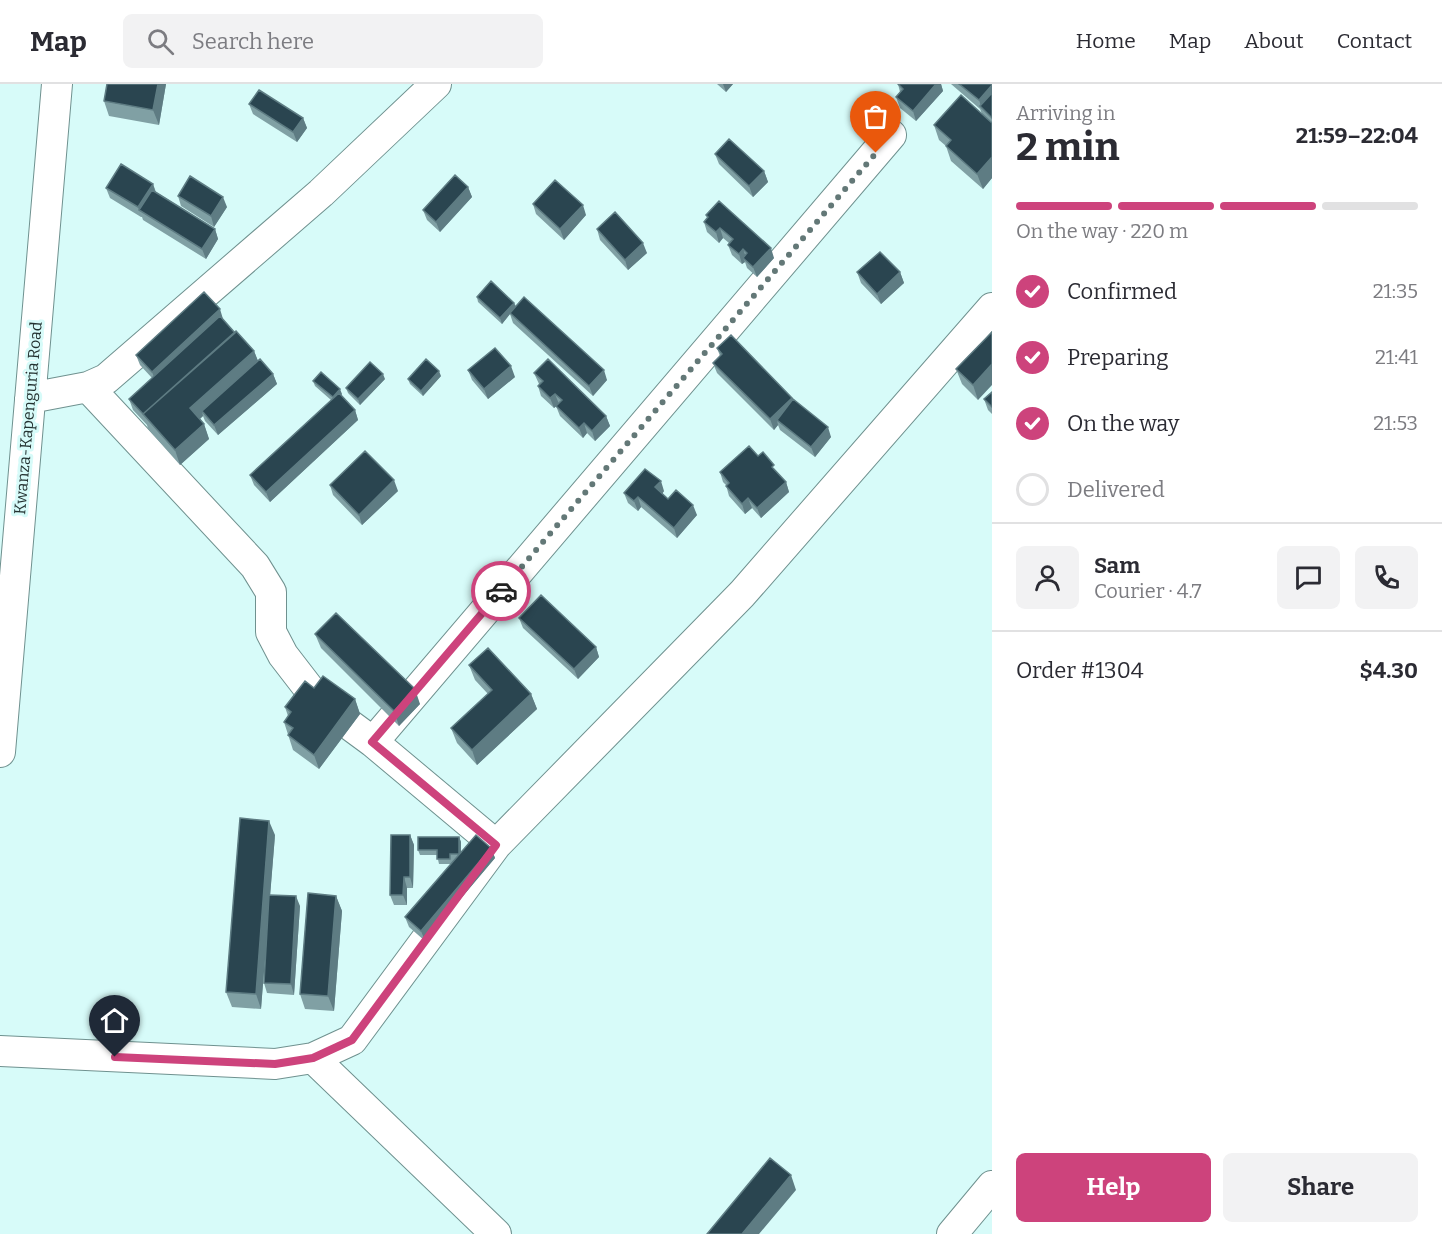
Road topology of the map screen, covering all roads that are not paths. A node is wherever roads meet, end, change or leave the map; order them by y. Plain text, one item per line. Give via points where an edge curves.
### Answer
1 (57, 84) edge
2 (436, 84) edge
3 (891, 135) dead end
4 (992, 308) edge
5 (88, 387) junction
6 (30, 398) junction
7 (372, 742) junction
8 (0, 752) edge
9 (496, 845) junction
10 (0, 1051) edge
11 (313, 1058) junction
12 (992, 1186) edge
13 (496, 1234) edge
14 (952, 1234) edge

1 - 6 street, Kwanza-Kapenguria Road
2 - 5 street via 321,193 106,379
3 - 7 street
4 - 9 street via 742,594
5 - 6 street
5 - 7 street via 255,566 271,592 271,632 283,656 320,703
6 - 8 street, Kwanza-Kapenguria Road
7 - 9 street
9 - 11 street via 352,1040
10 - 11 street via 275,1064
11 - 13 street
12 - 14 street

